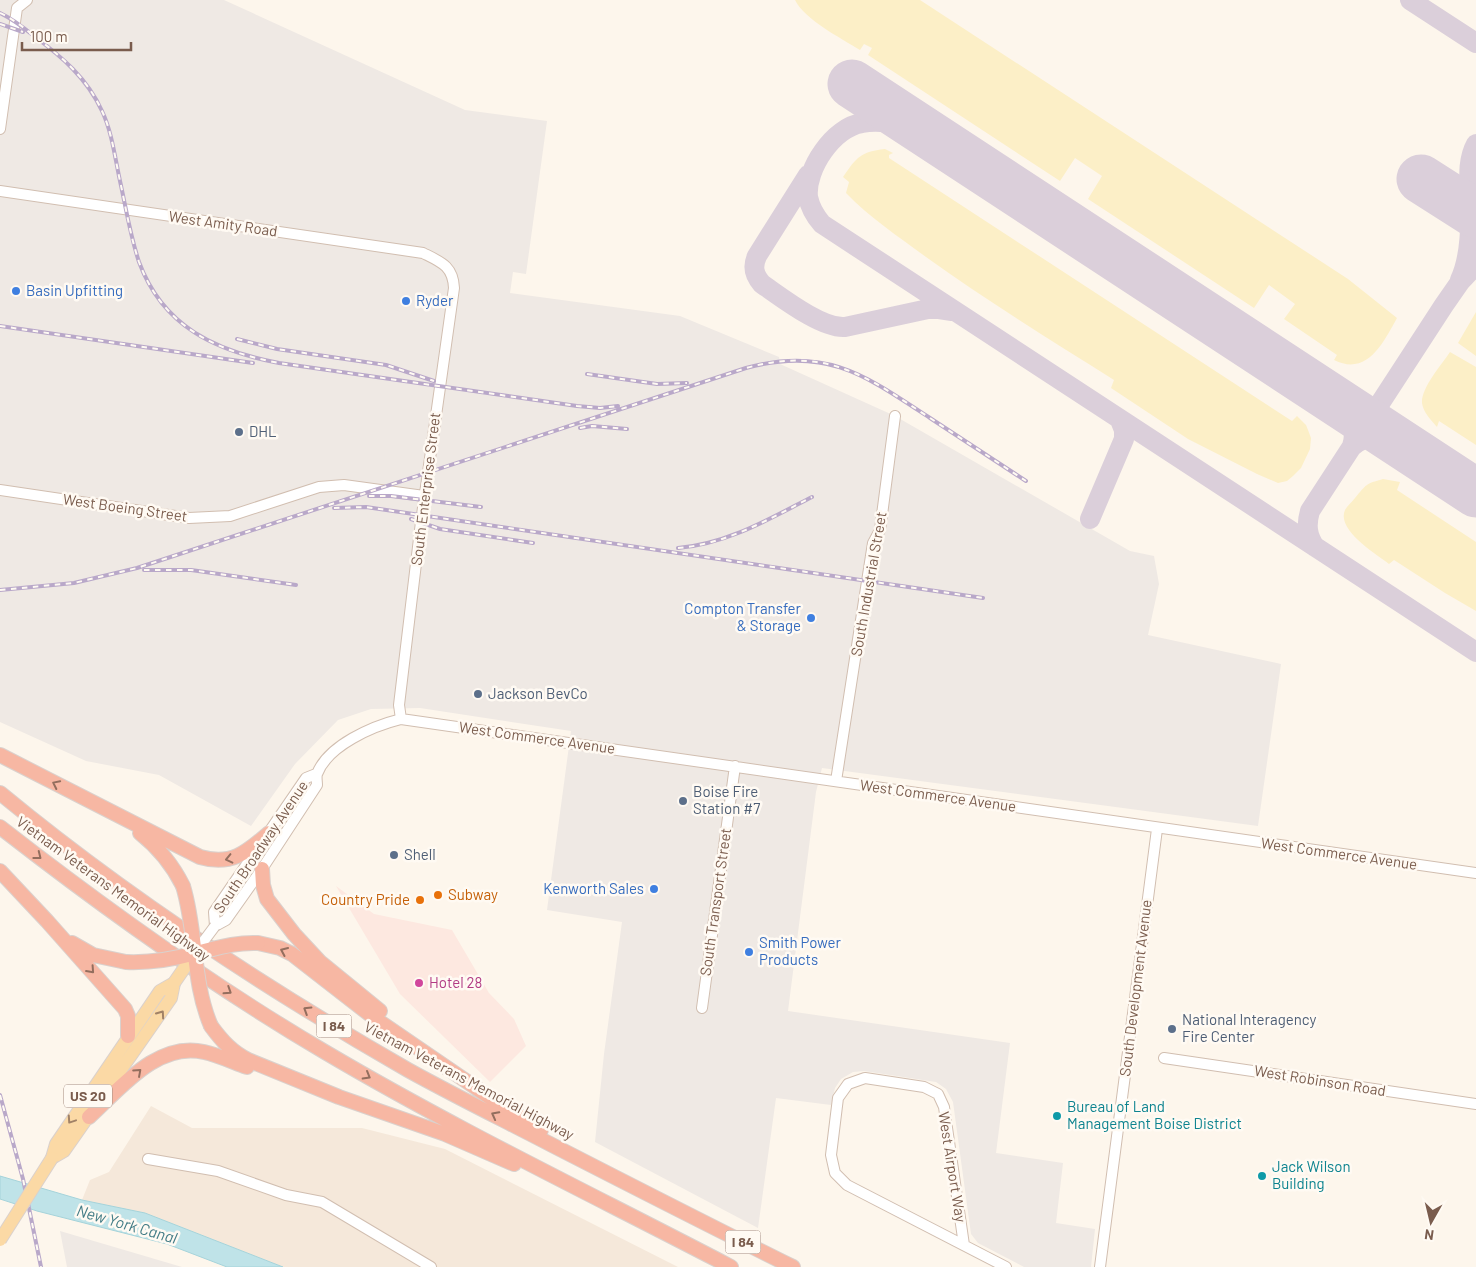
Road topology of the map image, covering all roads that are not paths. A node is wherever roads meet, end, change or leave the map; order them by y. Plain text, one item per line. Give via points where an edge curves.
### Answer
1 (27, 0) edge
2 (0, 129) edge
3 (0, 191) edge
4 (443, 262) joint
5 (896, 416) dead end
6 (0, 490) edge
7 (424, 496) junction
8 (401, 719) junction
9 (0, 755) edge
10 (735, 766) junction
11 (316, 774) junction
12 (836, 781) junction
13 (0, 793) edge
14 (100, 805) junction
15 (0, 826) edge
16 (1157, 828) junction
17 (269, 833) junction
18 (262, 869) junction
19 (0, 871) edge
20 (1476, 873) edge
21 (47, 920) junction
22 (214, 926) junction
23 (194, 954) junction
24 (174, 983) junction
25 (702, 1008) dead end
26 (128, 1036) junction
27 (1164, 1058) dead end
28 (437, 1060) junction
29 (339, 1097) junction
30 (1476, 1104) edge
31 (89, 1117) junction
32 (52, 1158) junction
33 (148, 1158) dead end
34 (694, 1217) junction
35 (0, 1241) edge
36 (964, 1245) junction
37 (431, 1267) edge
38 (730, 1267) edge
39 (793, 1267) edge
40 (1006, 1267) edge
41 (1100, 1267) edge

1 - 2 street via 17,8
3 - 4 street, West Amity Road via 423,253
4 - 7 street, South Enterprise Street via 453,277 454,288
5 - 12 street, South Industrial Street via 880,530 873,543
6 - 7 street, West Boeing Street via 189,518 230,516 319,487 344,485
7 - 8 street, South Enterprise Street via 399,705
8 - 10 street, West Commerce Avenue
8 - 11 street, South Broadway Avenue via 381,724 344,743
14 -> 9 highway
10 - 12 street, West Commerce Avenue
10 - 25 street, South Transport Street
11 - 17 street, South Broadway Avenue via 306,778
11 - 18 street, South Broadway Avenue via 317,785
12 - 16 street, West Commerce Avenue
34 -> 13 highway, Vietnam Veterans Memorial Highway / I 84 via 410,1071 312,1014 141,902
17 -> 14 highway via 237,857 212,861
14 - 23 highway, bridge via 154,843 174,868 188,902
15 -> 38 highway, Vietnam Veterans Memorial Highway / I 84 via 148,937 225,990 324,1051 447,1120
16 - 20 street, West Commerce Avenue
16 - 41 street, South Development Avenue
17 - 22 street, South Broadway Avenue via 214,912
18 - 22 street, South Broadway Avenue via 226,920
18 - 28 highway via 267,899 306,948
19 - 21 highway
21 - 23 highway, bridge via 74,944 93,955 139,963
21 -> 26 highway via 125,1009
22 - 23 street, South Broadway Avenue, bridge
23 - 24 main road, South Broadway Avenue, bridge
28 -> 23 highway, bridge via 280,948 242,942
23 - 29 highway, bridge via 205,1012 222,1041 248,1060
24 - 26 main road, South Broadway Avenue via 160,991
31 -> 24 main road, South Broadway Avenue / US 20 via 171,998
26 -> 32 main road, South Broadway Avenue / US 20 via 56,1144
27 - 30 street, West Robinson Road
28 - 34 highway via 530,1123
31 -> 29 highway via 147,1064 164,1054 184,1050 202,1052
29 - 38 highway via 445,1134
31 - 32 main road, South Broadway Avenue / US 20 via 64,1151
32 - 35 main road, South Broadway Avenue / US 20, bridge
33 - 37 street via 218,1171 286,1195 322,1202
34 - 39 highway, Vietnam Veterans Memorial Highway / I 84
36 - 36 street, West Airport Way via 944,1107 938,1094 924,1087 865,1078 848,1084 838,1098 831,1155 835,1173 847,1185
36 - 40 street, West Airport Way

